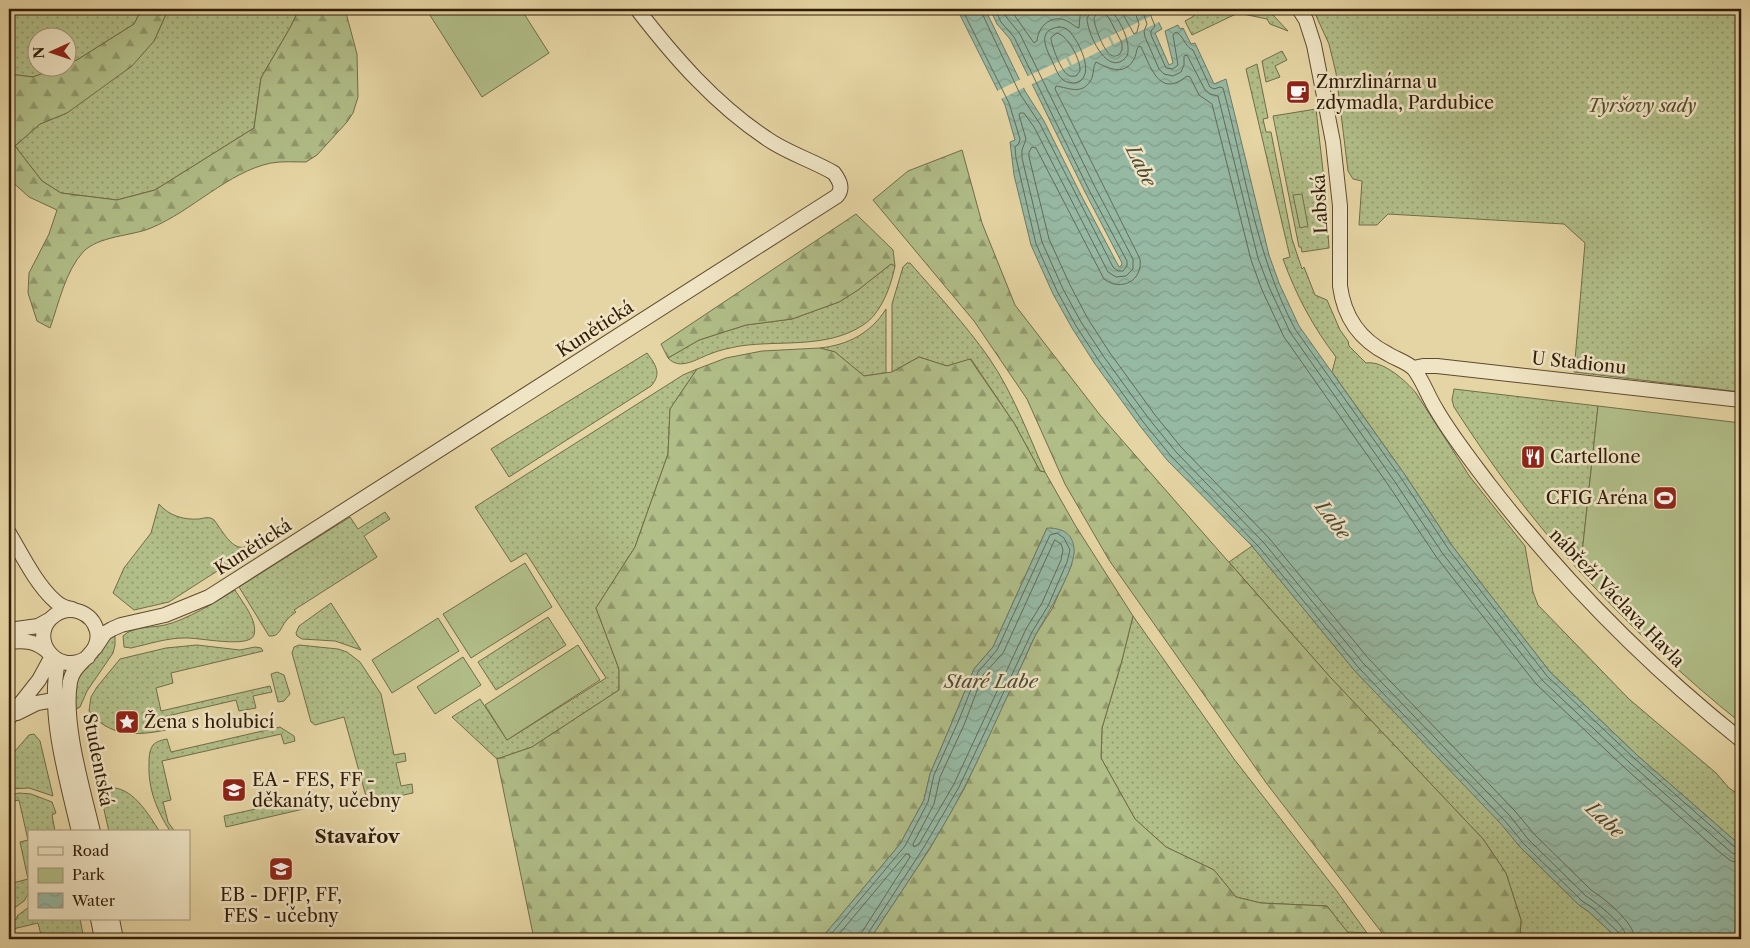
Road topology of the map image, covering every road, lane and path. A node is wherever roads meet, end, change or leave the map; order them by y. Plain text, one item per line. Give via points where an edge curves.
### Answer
1 (637, 9) edge
2 (1299, 9) edge
3 (1413, 368) junction
4 (1741, 400) edge
5 (9, 533) edge
6 (40, 583) junction
7 (78, 611) junction
8 (51, 618) junction
9 (121, 625) junction
10 (9, 630) edge
11 (9, 642) edge
12 (92, 652) junction
13 (53, 657) junction
14 (63, 697) junction
15 (9, 719) edge
16 (1741, 740) edge
17 (79, 830) edge
18 (93, 830) edge
19 (98, 920) edge
20 (112, 920) edge
21 (102, 939) edge
22 (116, 939) edge

1 - 9 street, Kunětická via 660,40 725,106 767,139 834,173 840,181 840,192 835,198 209,598 165,615
2 - 3 street, Labská via 1314,45 1337,165 1342,300 1352,323 1366,339
3 - 4 street, U Stadionu via 1437,366
3 - 16 street, nábřeží Václava Havla via 1443,421 1546,555 1640,653
5 - 6 street
6 - 7 street, Kunětická via 56,603
6 - 8 street
7 - 8 street via 64,610
7 - 9 street, Kunětická via 106,625
7 - 12 street via 93,622 97,630
8 - 10 street via 38,626
8 - 13 street via 44,629 44,640
9 - 12 street, Kunětická via 104,633
11 - 13 street via 32,642
12 - 13 street via 74,663
12 - 14 street, Kunětická via 73,672
13 - 14 street
13 - 15 street
14 - 15 street via 31,705
14 - 17 street, Studentská via 59,740
14 - 18 street, Studentská
19 - 21 street
20 - 22 street

